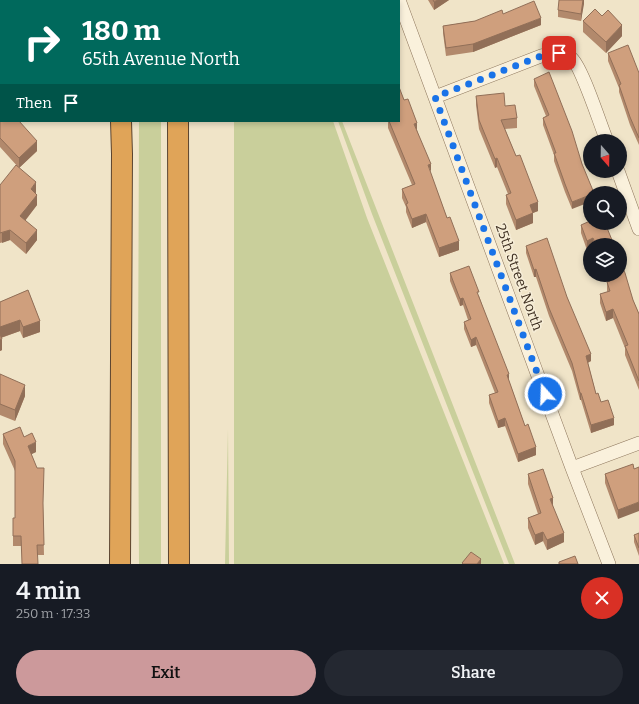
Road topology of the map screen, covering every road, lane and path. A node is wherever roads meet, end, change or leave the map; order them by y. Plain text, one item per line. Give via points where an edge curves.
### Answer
1 (400, 3) edge
2 (435, 97) junction
3 (121, 122) edge
4 (178, 122) edge
5 (604, 134) edge
6 (621, 178) edge
7 (639, 229) edge
8 (639, 443) edge
9 (572, 468) junction
10 (120, 564) edge
11 (179, 564) edge
12 (609, 564) edge

1 - 2 street, 25th Street North
2 - 5 street via 541,56 559,53 573,59 581,72
2 - 9 street, 25th Street North
3 - 10 highway
4 - 11 highway
6 - 7 street
8 - 9 street
9 - 12 street, 25th Street North

